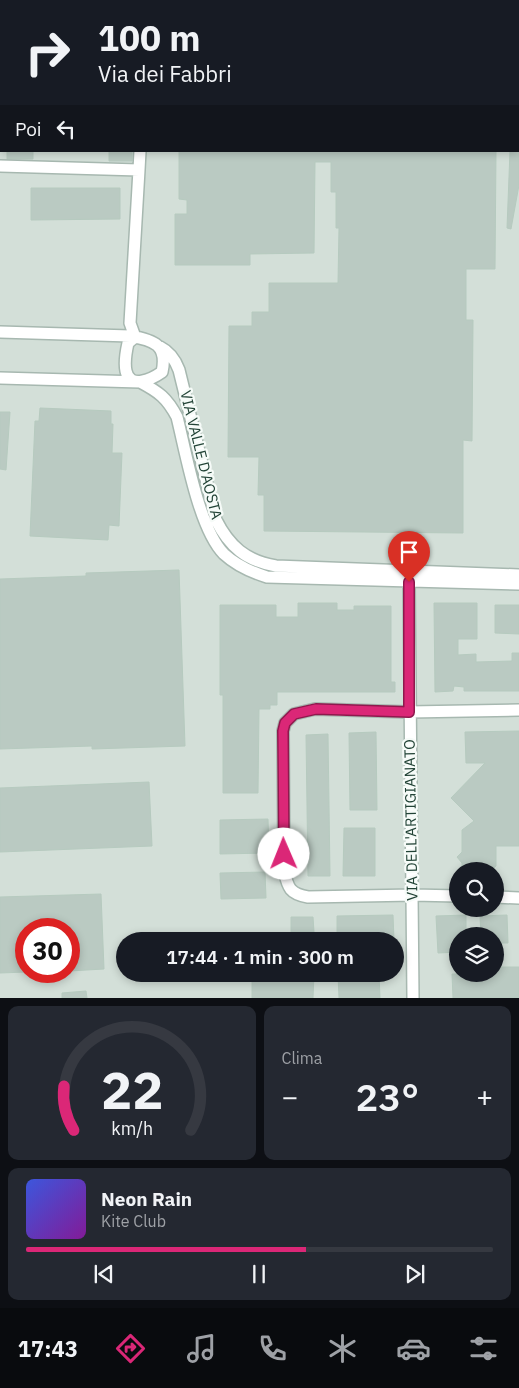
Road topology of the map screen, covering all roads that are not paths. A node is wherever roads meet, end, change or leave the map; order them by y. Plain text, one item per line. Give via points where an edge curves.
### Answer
1 (140, 152) edge
2 (0, 166) edge
3 (139, 170) junction
4 (0, 332) edge
5 (135, 337) junction
6 (160, 347) junction
7 (0, 378) edge
8 (140, 382) junction
9 (519, 575) edge
10 (409, 582) junction
11 (519, 584) edge
12 (519, 710) edge
13 (409, 712) junction
14 (413, 895) junction
15 (449, 896) edge
16 (504, 897) edge
17 (519, 898) edge
18 (413, 998) edge

1 - 3 street
2 - 3 street
3 - 5 street via 130,323
4 - 5 street, VIA VALLE D'AOSTA
5 - 6 street, VIA VALLE D'AOSTA via 146,338
5 - 8 street, VIA VALLE D'AOSTA via 128,343 126,372 130,378
6 - 8 street, VIA VALLE D'AOSTA via 164,360 162,372
6 - 9 street, VIA VALLE D'AOSTA via 168,351 179,370 216,520 228,541 247,556 259,563 276,566
7 - 8 street, VIA VALLE D'AOSTA
8 - 10 street, VIA VALLE D'AOSTA via 160,393 177,417 207,530 224,555 243,569 267,577
10 - 11 street, VIA VALLE D'AOSTA
10 - 13 street, VIA DELL'ARTIGIANATO
12 - 13 street
13 - 14 street, VIA DELL'ARTIGIANATO
13 - 14 street via 316,709 294,714 285,723 284,871 288,887 298,895 308,897
14 - 15 street
14 - 18 street, VIA DELL'ARTIGIANATO
16 - 17 street

